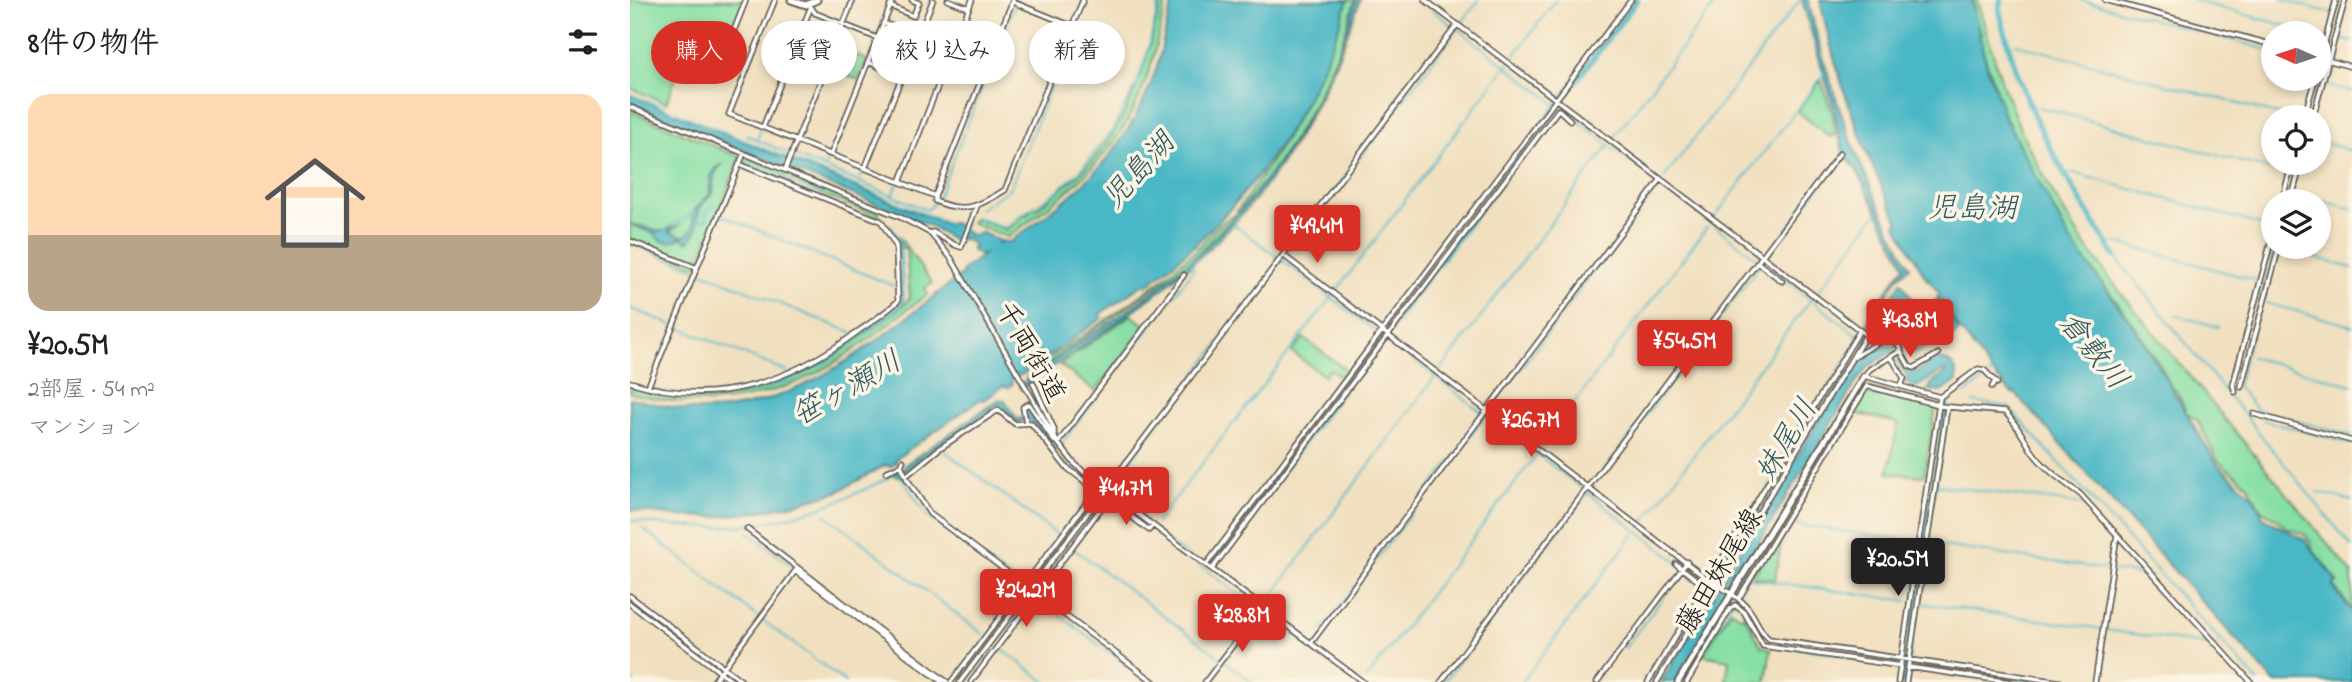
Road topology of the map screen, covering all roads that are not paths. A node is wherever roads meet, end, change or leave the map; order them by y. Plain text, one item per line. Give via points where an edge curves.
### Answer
1 (746, 0) edge
2 (775, 0) edge
3 (792, 0) edge
4 (817, 0) edge
5 (853, 0) edge
6 (892, 0) edge
7 (912, 0) edge
8 (933, 0) edge
9 (948, 0) edge
10 (972, 0) edge
11 (1083, 0) edge
12 (1425, 0) edge
13 (1631, 0) edge
14 (2105, 0) edge
15 (2336, 0) edge
16 (2345, 0) edge
17 (1014, 2) edge
18 (810, 6) junction
19 (890, 6) junction
20 (969, 8) junction
21 (738, 21) edge
22 (836, 21) edge
23 (845, 21) edge
24 (884, 21) edge
25 (924, 21) edge
26 (964, 21) edge
27 (1006, 21) edge
28 (1060, 21) edge
29 (1074, 21) edge
30 (2331, 23) edge
31 (1457, 26) junction
32 (2331, 38) edge
33 (2261, 42) edge
34 (871, 52) edge
35 (867, 62) junction
36 (2331, 62) edge
37 (871, 64) edge
38 (2352, 67) edge
39 (820, 84) edge
40 (898, 84) edge
41 (939, 84) edge
42 (980, 84) edge
43 (1048, 84) edge
44 (1558, 105) junction
45 (630, 107) edge
46 (1570, 120) dead end
47 (763, 127) junction
48 (797, 141) junction
49 (744, 153) junction
50 (1840, 153) dead end
51 (831, 154) junction
52 (739, 164) junction
53 (865, 168) junction
54 (785, 169) junction
55 (900, 182) junction
56 (1660, 182) junction
57 (936, 200) junction
58 (977, 205) junction
59 (883, 210) junction
60 (881, 221) junction
61 (930, 233) junction
62 (630, 241) edge
63 (1283, 257) junction
64 (2266, 259) edge
65 (2276, 259) edge
66 (1761, 261) junction
67 (696, 269) junction
68 (1184, 275) dead end
69 (1782, 281) dead end
70 (1860, 333) junction
71 (1386, 335) junction
72 (1900, 350) junction
73 (1938, 354) dead end
74 (1891, 357) junction
75 (1853, 359) junction
76 (1864, 376) junction
77 (630, 382) edge
78 (1033, 383) dead end
79 (1901, 386) junction
80 (648, 387) junction
81 (1992, 387) dead end
82 (2241, 387) dead end
83 (2235, 391) dead end
84 (1940, 397) junction
85 (1943, 407) junction
86 (1486, 412) junction
87 (2254, 414) dead end
88 (1025, 420) junction
89 (1054, 435) junction
90 (2352, 441) edge
91 (1058, 443) junction
92 (904, 469) junction
93 (886, 472) dead end
94 (1590, 488) junction
95 (1105, 489) junction
96 (1099, 492) junction
97 (1798, 494) junction
98 (1108, 499) junction
99 (1151, 527) junction
100 (747, 529) dead end
101 (2118, 535) junction
102 (1676, 564) dead end
103 (1206, 565) junction
104 (1684, 567) junction
105 (797, 569) junction
106 (1212, 569) junction
107 (1713, 583) junction
108 (1706, 587) junction
109 (1031, 591) junction
110 (630, 596) edge
111 (1734, 596) junction
112 (1914, 600) junction
113 (630, 604) edge
114 (1261, 609) junction
115 (1749, 616) junction
116 (874, 629) junction
117 (1311, 643) junction
118 (1808, 649) junction
119 (1907, 662) junction
120 (1901, 666) junction
121 (722, 670) junction
122 (713, 682) edge
123 (733, 682) edge
124 (743, 682) edge
125 (942, 682) edge
126 (949, 682) edge
127 (960, 682) edge
128 (971, 682) edge
129 (1154, 682) edge
130 (1205, 682) edge
131 (1363, 682) edge
132 (1441, 682) edge
133 (1597, 682) edge
134 (1648, 682) edge
135 (1657, 682) edge
136 (1678, 682) edge
137 (1687, 682) edge
138 (1898, 682) edge
139 (1906, 682) edge
140 (2010, 682) edge
141 (2060, 682) edge
142 (2095, 682) edge
143 (2250, 682) edge

1 - 21 street
2 - 47 street via 729,114
3 - 18 main road
4 - 18 main road
5 - 23 street
6 - 19 street
7 - 19 street via 919,3 913,16
8 - 25 street
9 - 20 street
10 - 20 street
11 - 29 street
12 - 31 street
13 - 44 street
14 - 33 street
15 - 30 street
16 - 32 street
17 - 27 street
17 - 28 street
18 - 22 street via 813,12
18 - 47 street
19 - 24 street
20 - 26 street
31 - 44 street
31 - 63 street
34 - 35 street
35 - 37 street
35 - 51 street
36 - 38 street
39 - 48 street
40 - 53 street
41 - 55 street
42 - 57 street
43 - 58 street via 1005,190
44 - 46 street
44 - 56 street via 1612,141
44 - 71 street
44 - 71 street
45 - 49 street, 千両街道
47 - 48 street
48 - 51 street
48 - 54 street
49 - 52 street
49 - 54 street, 千両街道
50 - 66 street
51 - 53 street
52 - 60 street
52 - 67 street
53 - 55 street
54 - 59 street, 千両街道
55 - 57 street
56 - 66 street via 1713,219
56 - 86 street
57 - 58 street via 959,209
58 - 61 street via 961,247
59 - 60 street
59 - 61 street, 千両街道
60 - 80 street via 896,246 898,301 827,354 793,373 738,389 687,393
61 - 89 street, 千両街道 via 959,271
62 - 67 street
63 - 71 street
63 - 95 street
64 - 83 street
65 - 82 street
66 - 69 street
66 - 70 street
66 - 94 street
67 - 80 street
68 - 91 street
70 - 75 street via 1865,337
70 - 107 street
71 - 86 street
71 - 103 street
71 - 106 street
72 - 73 street via 1914,368
72 - 74 street
72 - 75 street via 1890,335
74 - 76 street
74 - 79 street via 1904,378
75 - 107 street
76 - 79 street
76 - 97 main road, 藤田妹尾線
77 - 80 street
78 - 89 street
79 - 84 street
81 - 84 street via 1995,381 1987,372 1975,370
84 - 85 street
85 - 97 street via 1868,385
85 - 101 street via 2005,412 2041,461
85 - 112 street
85 - 112 street
86 - 94 street
86 - 117 street
87 - 90 street
88 - 91 street via 1024,406 1029,404
88 - 92 street via 1015,424 995,411
88 - 96 street via 1066,467
89 - 91 street, 千両街道
91 - 95 street, 千両街道
92 - 93 street
92 - 109 street via 930,514
94 - 104 street
94 - 132 street
95 - 96 street
95 - 99 street, 千両街道
96 - 98 street
96 - 109 street
96 - 109 street
97 - 111 main road, 藤田妹尾線
97 - 111 street via 1751,578
98 - 99 street
98 - 109 street
99 - 103 street, 千両街道
100 - 105 street
101 - 142 street
101 - 143 street
102 - 104 street
103 - 106 street, 千両街道
104 - 107 street
104 - 108 street
104 - 133 street
105 - 116 street
105 - 121 street
106 - 114 street, 千両街道
107 - 108 street
107 - 111 street
107 - 135 street
108 - 134 street
109 - 126 street
109 - 127 street
109 - 128 street
109 - 129 street
110 - 121 street
111 - 115 street
111 - 136 main road, 藤田妹尾線
112 - 119 street
113 - 121 street
114 - 117 street, 千両街道
114 - 130 street
115 - 118 street via 1769,639
115 - 118 street via 1763,646
115 - 137 street via 1733,606
116 - 125 street
116 - 126 street
117 - 131 street, 千両街道
118 - 119 street
118 - 120 street
119 - 120 street
119 - 139 street
119 - 140 street
119 - 141 street
120 - 138 street
121 - 122 street
121 - 123 street
121 - 124 street

